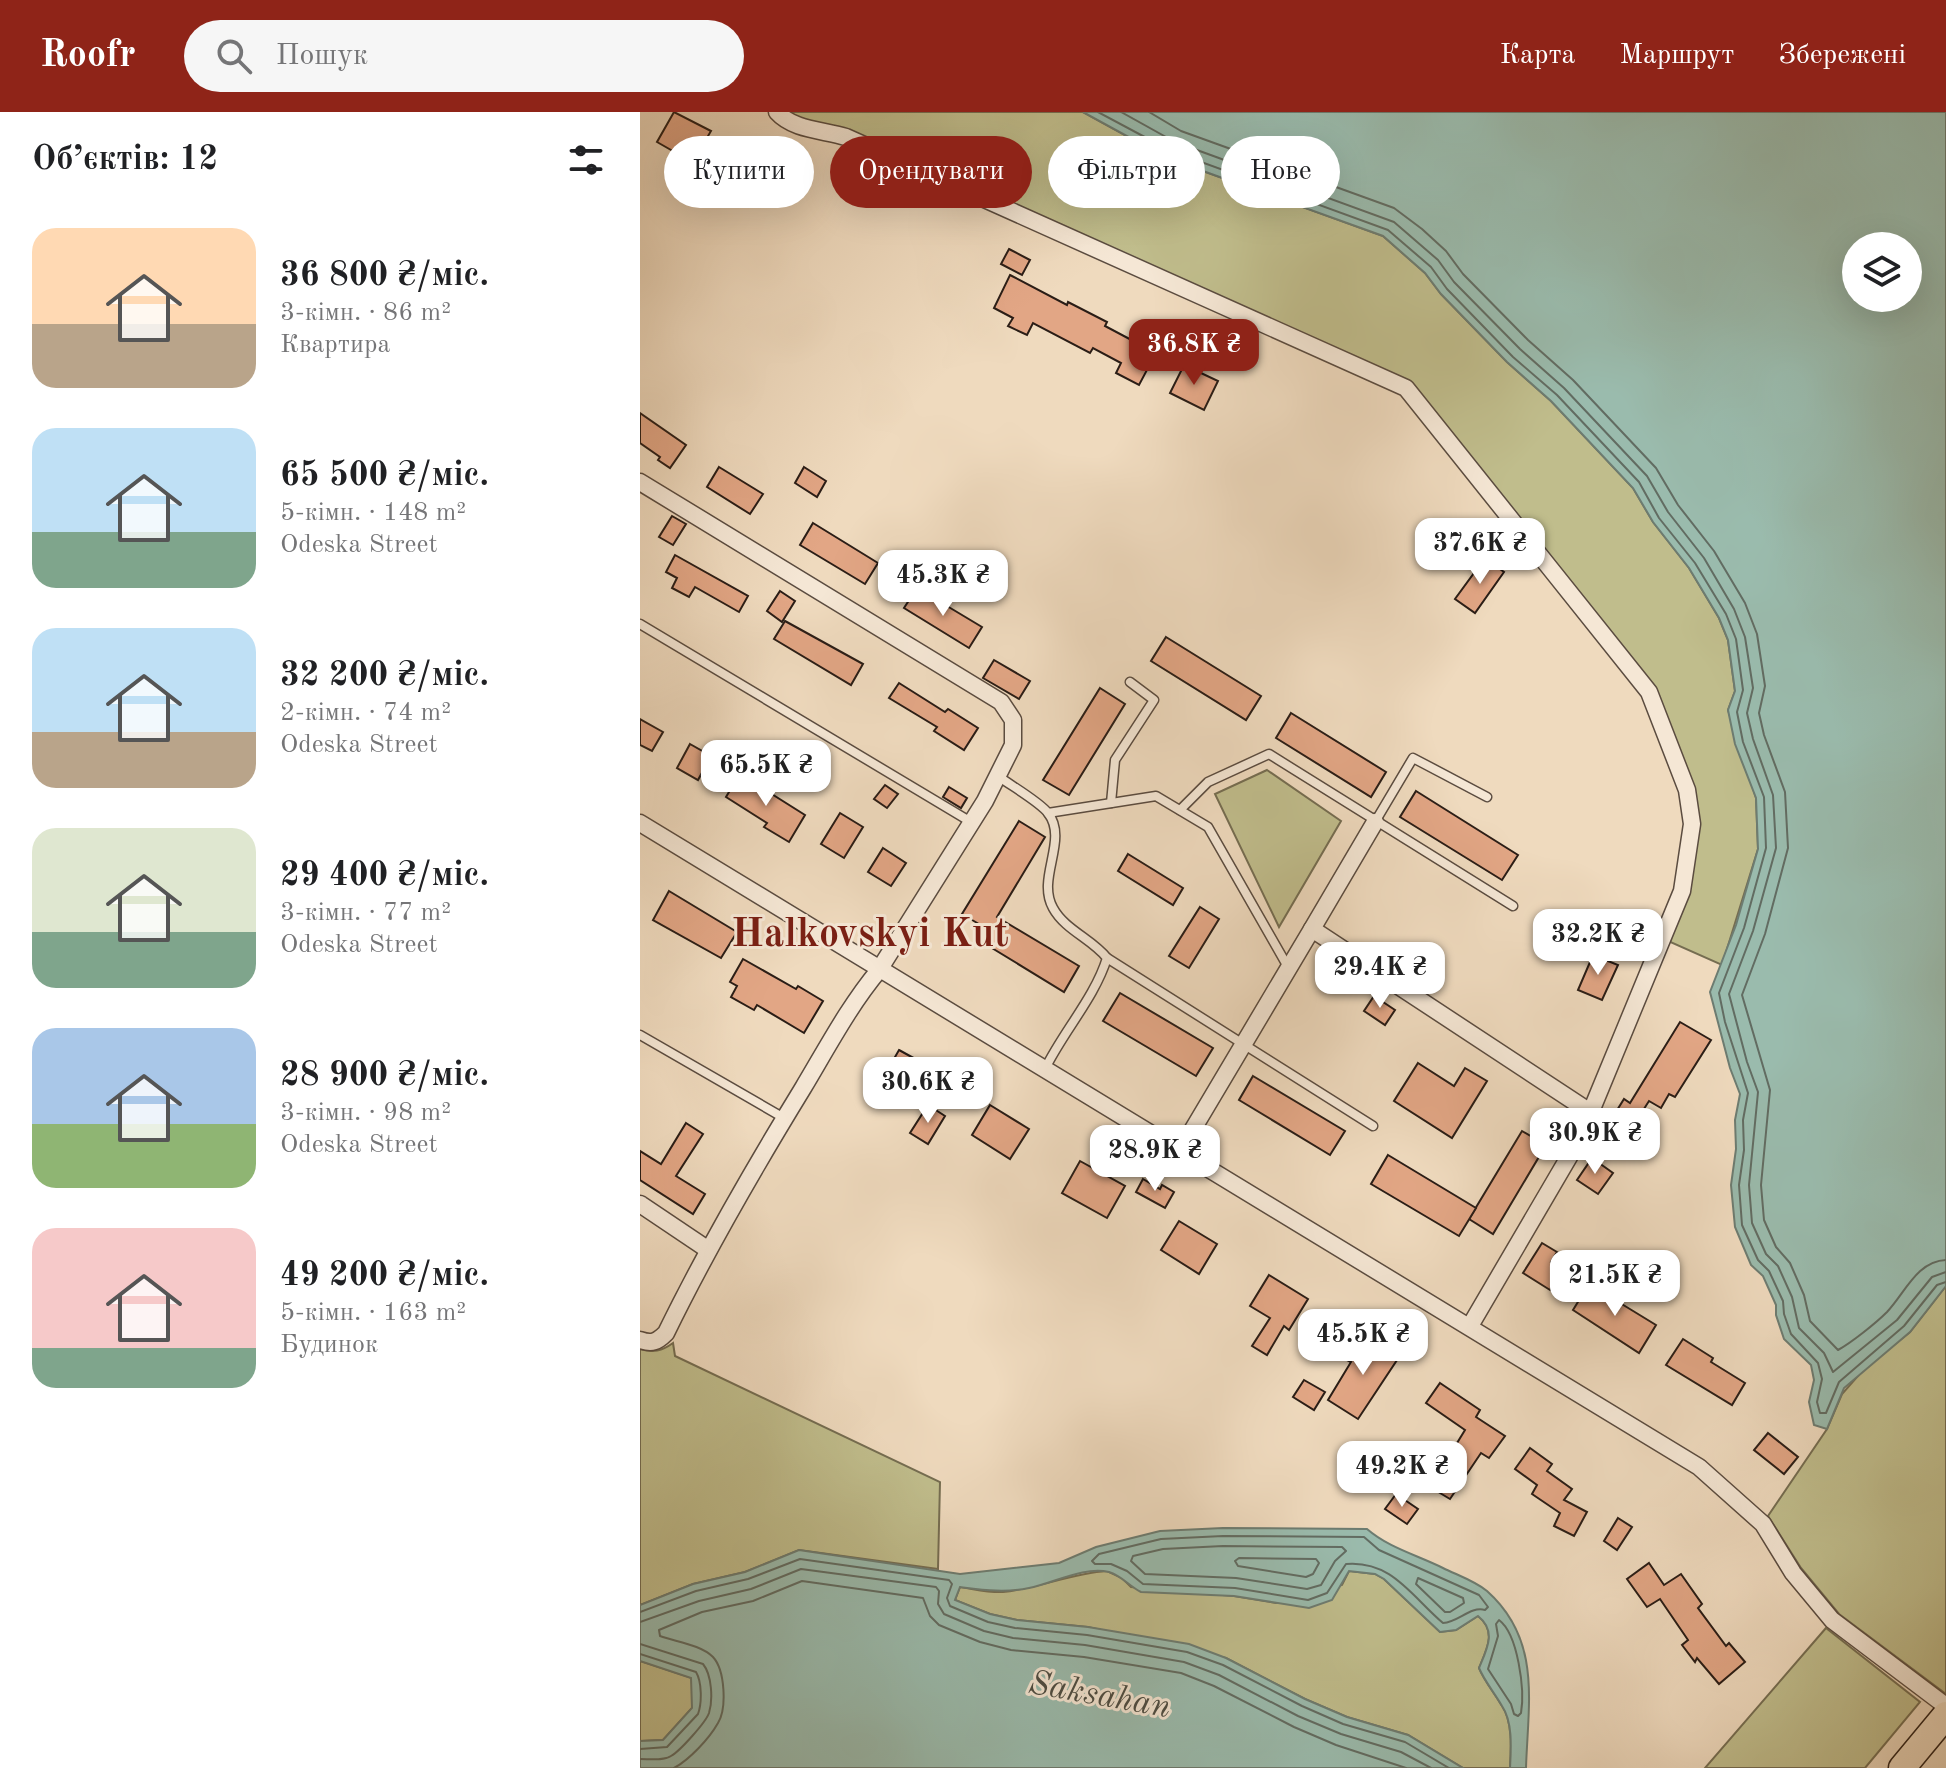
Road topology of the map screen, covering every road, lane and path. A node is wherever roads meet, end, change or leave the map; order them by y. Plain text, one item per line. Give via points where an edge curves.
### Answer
1 (777, 112) edge
2 (640, 482) edge
3 (640, 624) edge
4 (1130, 682) dead end
5 (997, 775) junction
6 (1487, 797) dead end
7 (1111, 803) junction
8 (1180, 810) junction
9 (1048, 813) junction
10 (971, 822) junction
11 (1375, 822) junction
12 (640, 823) edge
13 (1513, 906) dead end
14 (1312, 929) junction
15 (1107, 958) junction
16 (1288, 968) junction
17 (879, 970) junction
18 (640, 1035) edge
19 (1243, 1044) junction
20 (1044, 1069) junction
21 (1590, 1112) junction
22 (784, 1118) junction
23 (1373, 1126) dead end
24 (1180, 1151) junction
25 (640, 1204) edge
26 (707, 1249) junction
27 (1470, 1326) junction
28 (640, 1340) edge
29 (1946, 1706) edge
30 (1946, 1715) edge
31 (1902, 1768) edge

1 - 21 street via 797,127 846,137 1406,388 1416,400 1649,692 1687,790 1692,824 1682,891
2 - 5 street via 1001,702 1013,720 1013,745
3 - 10 lane
4 - 7 lane via 1154,700 1115,760
5 - 9 lane
5 - 10 street
6 - 11 lane via 1413,758
7 - 8 lane via 1156,796
7 - 9 lane
8 - 11 lane via 1208,782 1269,754
8 - 16 lane via 1208,827
9 - 15 lane via 1056,838 1049,866 1054,910
10 - 17 street
11 - 13 lane
11 - 14 street
12 - 17 street
14 - 16 street
14 - 21 street
15 - 19 lane
15 - 20 lane
16 - 19 street
17 - 20 street
17 - 22 street
18 - 22 lane
19 - 23 lane
19 - 24 street
20 - 24 street
21 - 27 street
22 - 26 street
24 - 27 street
25 - 26 street
26 - 28 street via 666,1333 659,1341
27 - 29 street via 1699,1467 1763,1524 1793,1573 1832,1620
30 - 31 main road

